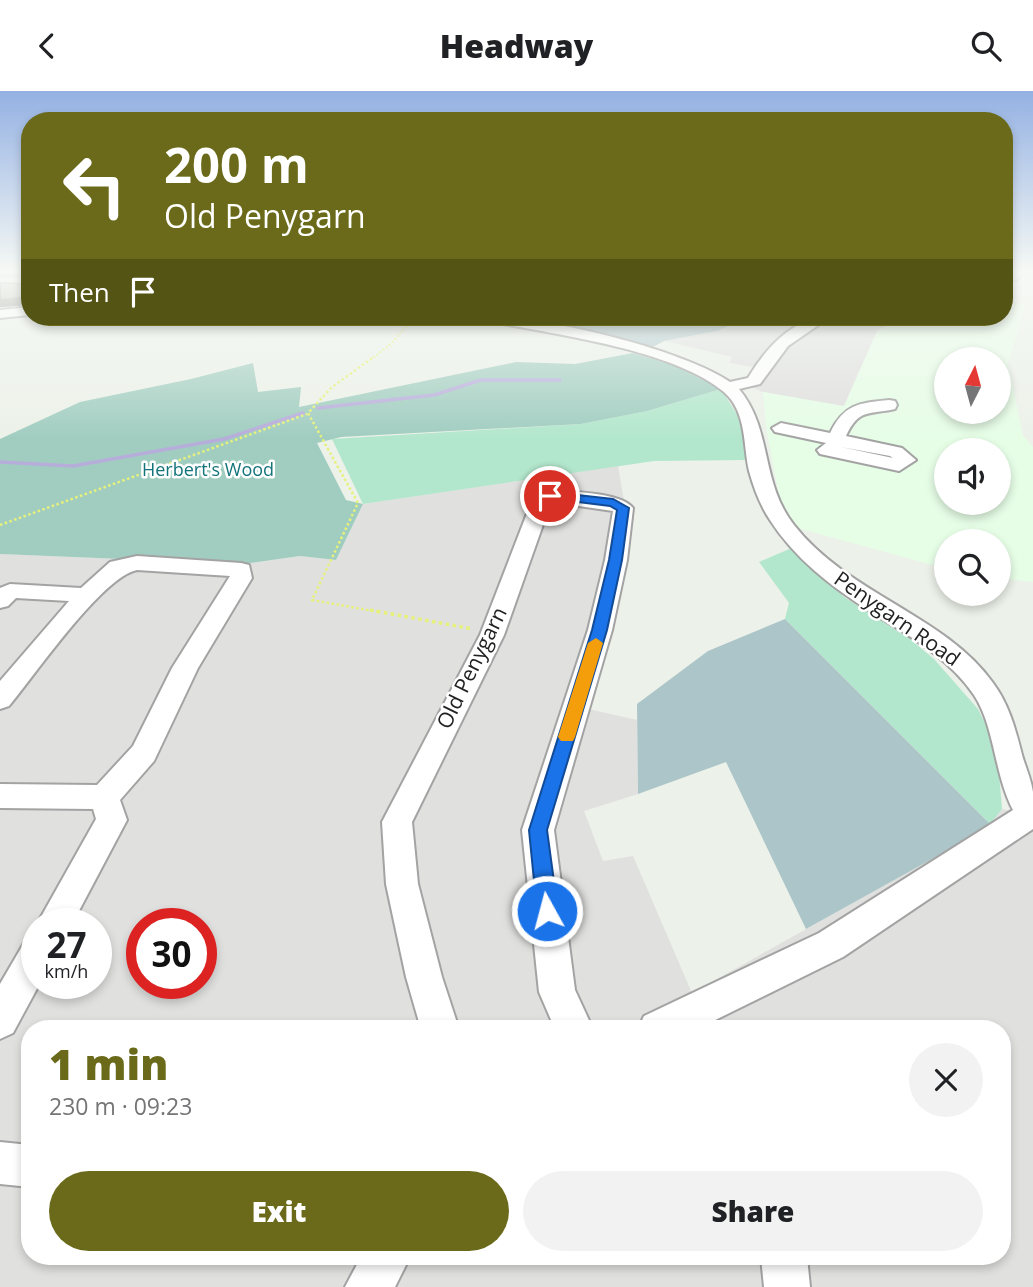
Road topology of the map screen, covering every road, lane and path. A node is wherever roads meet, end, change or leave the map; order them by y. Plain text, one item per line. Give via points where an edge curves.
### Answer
1 (406, 326) edge
2 (527, 326) edge
3 (803, 326) edge
4 (729, 387) junction
5 (889, 405) dead end
6 (308, 414) junction
7 (752, 426) junction
8 (781, 428) dead end
9 (833, 445) junction
10 (0, 525) edge
11 (88, 595) junction
12 (0, 601) edge
13 (492, 635) junction
14 (5, 687) edge
15 (0, 796) edge
16 (104, 797) junction
17 (1032, 814) edge
18 (63, 908) edge
19 (21, 978) edge
20 (5, 1000) edge
21 (437, 1020) edge
22 (570, 1020) edge
23 (676, 1020) edge
24 (0, 1163) edge
25 (21, 1165) edge
26 (785, 1265) edge
27 (787, 1287) edge

1 - 6 path via 386,350 317,401
2 - 4 street, Penygarn Road via 660,356
3 - 4 street via 767,357 754,381
4 - 7 street, Penygarn Road
5 - 9 street via 847,415
6 - 10 path
6 - 13 path via 358,503 312,600 460,625
7 - 9 street via 822,450
7 - 17 street, Penygarn Road via 759,472 776,519 816,562 958,659 984,689 1002,724 1013,781
8 - 9 street
11 - 12 street via 10,591
11 - 14 street
11 - 16 street via 118,566 137,562 241,571 144,754
13 - 21 street, Old Penygarn via 397,822 402,884
13 - 22 street, Old Penygarn via 542,498 613,503 623,508 600,630 538,830 557,992
15 - 16 street
16 - 18 street via 112,820
17 - 23 street, Penygarn Road via 831,945
19 - 20 street
24 - 25 street
26 - 27 street

